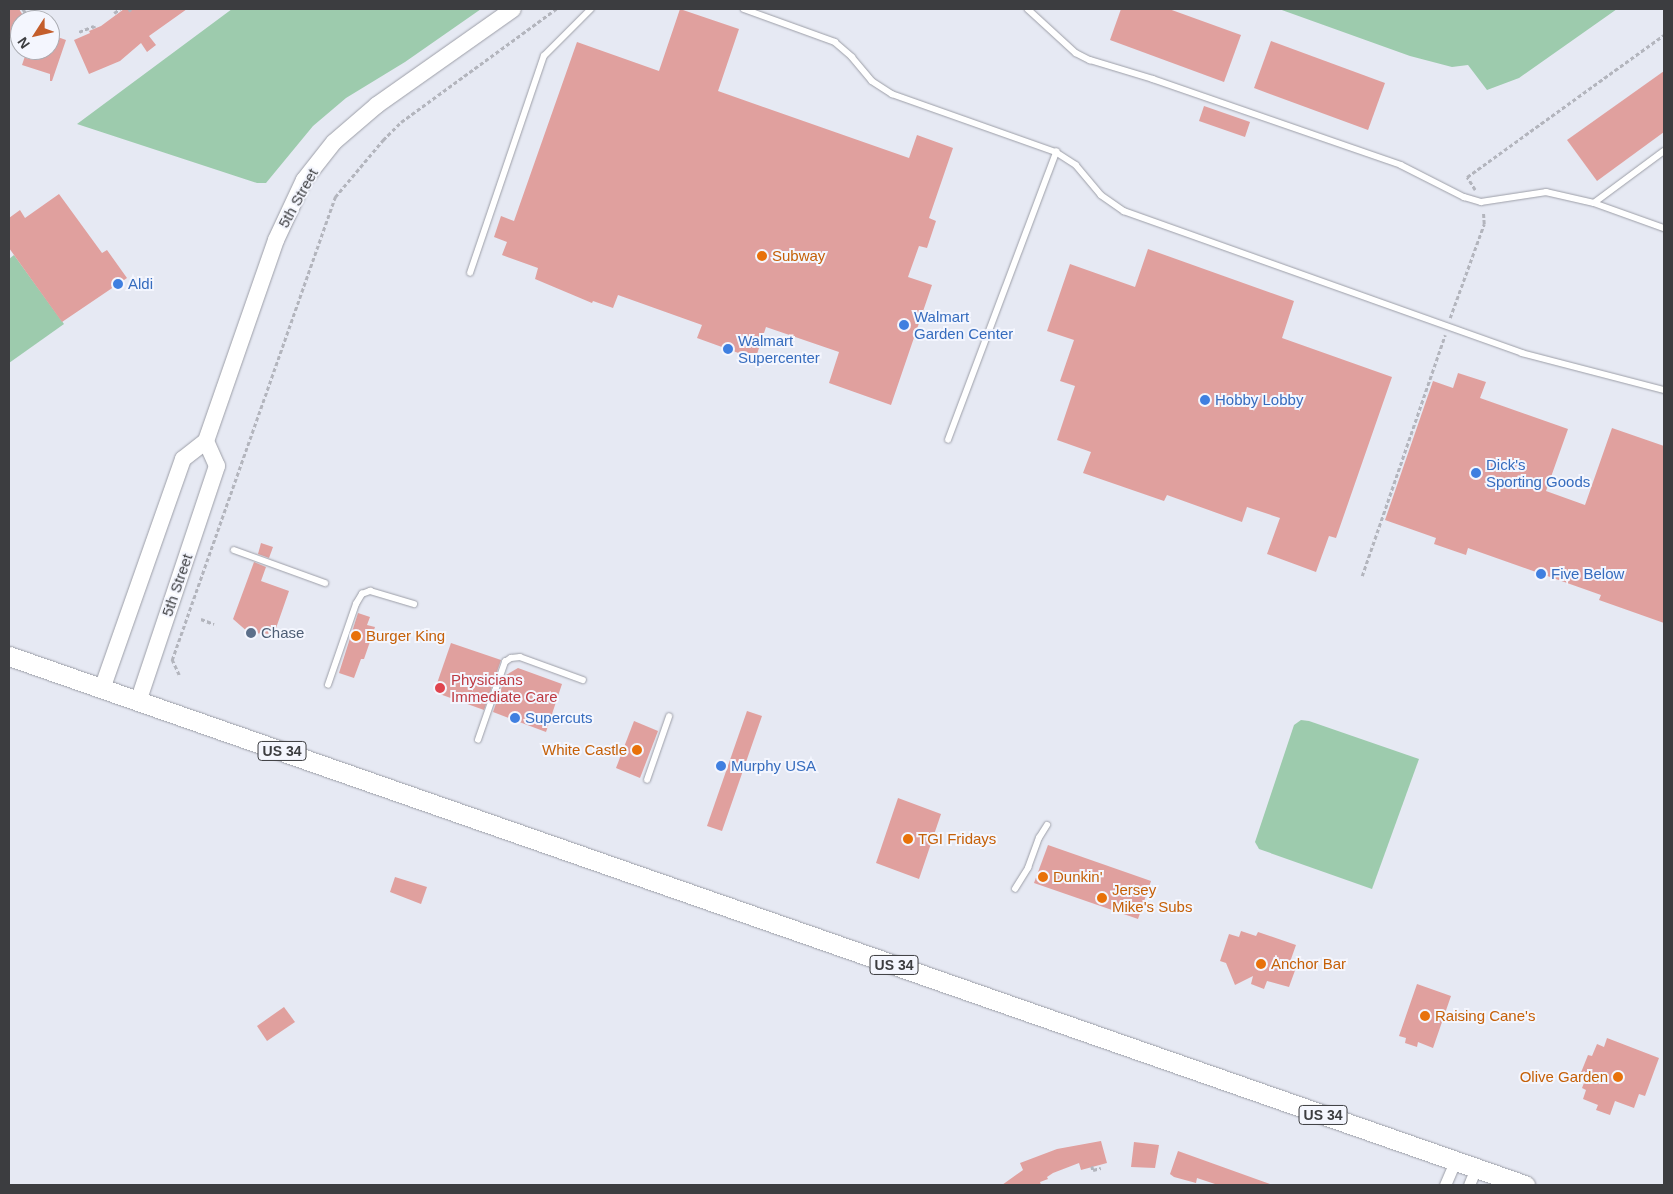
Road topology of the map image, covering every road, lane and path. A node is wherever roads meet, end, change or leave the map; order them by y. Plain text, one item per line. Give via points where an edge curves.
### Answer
1 (120, 9) edge
2 (513, 9) edge
3 (556, 9) edge
4 (591, 9) edge
5 (744, 9) edge
6 (1028, 9) edge
7 (114, 13) dead end
8 (95, 28) dead end
9 (79, 32) dead end
10 (1664, 35) edge
11 (1664, 151) edge
12 (1056, 152) junction
13 (1470, 175) dead end
14 (1594, 202) junction
15 (1664, 228) edge
16 (1479, 238) dead end
17 (470, 273) dead end
18 (1447, 326) junction
19 (1664, 390) edge
20 (948, 440) dead end
21 (206, 441) junction
22 (234, 550) dead end
23 (1362, 576) dead end
24 (326, 583) dead end
25 (414, 604) dead end
26 (201, 619) dead end
27 (214, 624) dead end
28 (9, 656) edge
29 (178, 675) dead end
30 (583, 680) dead end
31 (328, 685) dead end
32 (102, 689) junction
33 (138, 702) junction
34 (669, 717) dead end
35 (478, 740) dead end
36 (647, 780) dead end
37 (1048, 825) dead end
38 (1015, 889) dead end
39 (1455, 1161) junction
40 (1092, 1166) dead end
41 (1101, 1168) dead end
42 (1472, 1177) edge
43 (1445, 1185) edge
44 (1525, 1185) edge

1 - 7 path
2 - 21 street, 5th Street via 376,105 334,142 304,180 276,240
3 - 29 path via 401,122 382,140 336,197 172,660
4 - 17 lane via 544,56
5 - 12 lane via 835,42 852,56 872,81 892,94
6 - 14 lane via 1076,53 1090,60 1401,165 1464,198 1481,202 1546,192
8 - 9 path
10 - 13 path
11 - 14 lane
12 - 18 lane via 1076,165 1101,195 1124,211
12 - 20 lane
14 - 15 lane
16 - 18 path
18 - 19 lane via 1522,353
18 - 23 path
21 - 32 street via 183,458
21 - 33 street, 5th Street via 218,466
22 - 24 lane
25 - 31 lane via 370,591 362,594
26 - 27 path
28 - 32 main road, US 34
30 - 35 lane via 520,657 511,658 505,662
32 - 33 main road, US 34
33 - 39 main road, US 34
34 - 36 lane
37 - 38 lane
39 - 42 main road, US 34
39 - 43 street
40 - 41 path via 1093,1170
42 - 44 main road, US 34

